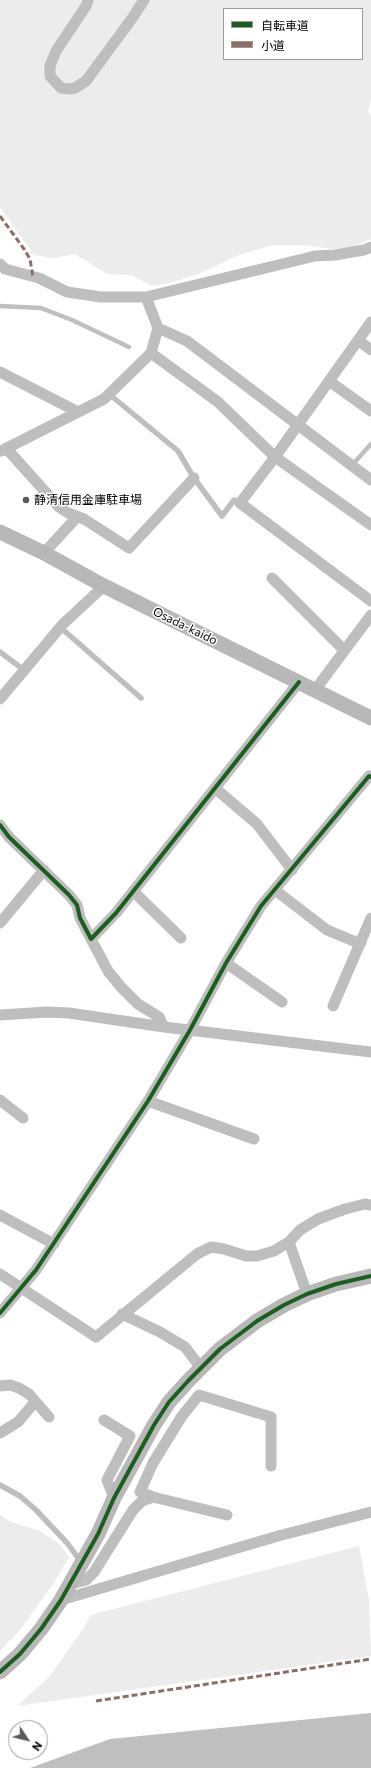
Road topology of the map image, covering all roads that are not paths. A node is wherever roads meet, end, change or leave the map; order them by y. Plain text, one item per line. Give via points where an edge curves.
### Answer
1 (88, 0) edge
2 (144, 0) edge
3 (371, 247) edge
4 (0, 264) edge
5 (146, 297) junction
6 (371, 322) edge
7 (158, 328) junction
8 (358, 340) junction
9 (371, 350) edge
10 (151, 353) junction
11 (0, 372) edge
12 (329, 381) junction
13 (109, 394) junction
14 (371, 411) edge
15 (78, 412) junction
16 (297, 425) junction
17 (3, 450) edge
18 (275, 457) junction
19 (194, 478) junction
20 (371, 480) edge
21 (240, 503) junction
22 (77, 517) junction
23 (371, 525) edge
24 (0, 532) edge
25 (44, 553) junction
26 (272, 578) dead end
27 (104, 586) junction
28 (371, 601) edge
29 (371, 615) edge
30 (60, 627) junction
31 (344, 650) junction
32 (0, 652) edge
33 (24, 670) junction
34 (299, 682) junction
35 (316, 690) junction
36 (141, 698) dead end
37 (0, 699) edge
38 (371, 718) edge
39 (371, 777) edge
40 (216, 788) junction
41 (0, 825) edge
42 (44, 870) junction
43 (292, 870) junction
44 (275, 890) junction
45 (133, 891) junction
46 (371, 918) edge
47 (0, 923) edge
48 (181, 938) dead end
49 (91, 939) junction
50 (361, 943) junction
51 (226, 963) junction
52 (282, 1002) dead end
53 (333, 1006) dead end
54 (0, 1016) edge
55 (164, 1028) junction
56 (190, 1030) junction
57 (371, 1052) edge
58 (0, 1100) edge
59 (148, 1101) junction
60 (23, 1118) dead end
61 (254, 1139) dead end
62 (371, 1205) edge
63 (0, 1215) edge
64 (289, 1242) junction
65 (54, 1244) junction
66 (0, 1274) edge
67 (371, 1276) edge
68 (22, 1287) junction
69 (307, 1294) junction
70 (0, 1313) edge
71 (122, 1314) junction
72 (201, 1368) junction
73 (0, 1386) edge
74 (34, 1402) junction
75 (48, 1417) dead end
76 (104, 1420) dead end
77 (0, 1433) edge
78 (271, 1466) dead end
79 (0, 1485) edge
80 (153, 1497) junction
81 (114, 1498) junction
82 (371, 1512) edge
83 (227, 1516) dead end
84 (82, 1564) junction
85 (71, 1584) junction
86 (61, 1600) junction
87 (0, 1672) edge

1 - 2 street via 56,51 50,66 50,76 60,88 69,90 86,81
3 - 5 street via 335,255 315,256
4 - 5 street via 39,278 67,292 101,297
5 - 7 street
6 - 8 street
7 - 10 street
7 - 16 street via 187,341
8 - 9 street
8 - 12 street
10 - 13 street
10 - 18 street via 218,402
11 - 15 street
12 - 14 street
12 - 16 street
13 - 15 street
13 - 19 lane via 178,451
15 - 17 street
16 - 18 street
16 - 20 street
17 - 22 street via 52,499 68,513
18 - 21 street
18 - 23 street
19 - 21 lane via 222,516 234,500
19 - 22 street via 129,548
21 - 28 street
22 - 25 street
24 - 25 street, Osada-kaido
25 - 27 street, Osada-kaido
26 - 31 street
27 - 30 street
27 - 34 street, Osada-kaido
29 - 31 street
30 - 33 street
30 - 36 lane
31 - 35 street
32 - 33 lane
33 - 37 street
34 - 35 street, Osada-kaido
34 - 40 street
35 - 38 street, Osada-kaido
39 - 43 street via 369,776
40 - 43 street via 257,824
40 - 45 street
41 - 42 street
42 - 47 street
42 - 49 street via 70,895
43 - 44 street
44 - 50 street via 327,930
44 - 51 street via 261,906
45 - 48 street
45 - 49 street
46 - 50 street
49 - 55 street via 112,976 138,1004 158,1017
50 - 53 street
51 - 52 street
51 - 56 street
54 - 55 street via 69,1013
55 - 56 street
56 - 57 street
56 - 59 street
58 - 60 street
59 - 61 street
59 - 65 street
62 - 64 street via 345,1208 318,1219 300,1230
63 - 65 street
64 - 69 street
64 - 71 street via 274,1251 257,1256 246,1256 211,1247 197,1254
65 - 68 street
66 - 68 street
67 - 69 street
68 - 70 street
68 - 71 street via 96,1337
69 - 72 street via 257,1322 220,1348
71 - 72 street via 184,1347
72 - 81 street via 169,1402
73 - 74 street via 10,1385 19,1388 29,1394
74 - 75 street
74 - 77 street via 18,1422
76 - 81 street via 130,1436 107,1480
78 - 80 street via 271,1417 200,1395 182,1416 169,1437 140,1492
79 - 84 lane via 20,1496 36,1510 68,1544
80 - 83 street
80 - 85 street via 142,1501 133,1510 94,1572 86,1580
81 - 84 street
82 - 86 street via 278,1536
84 - 85 street
85 - 86 street
86 - 87 street via 20,1654

